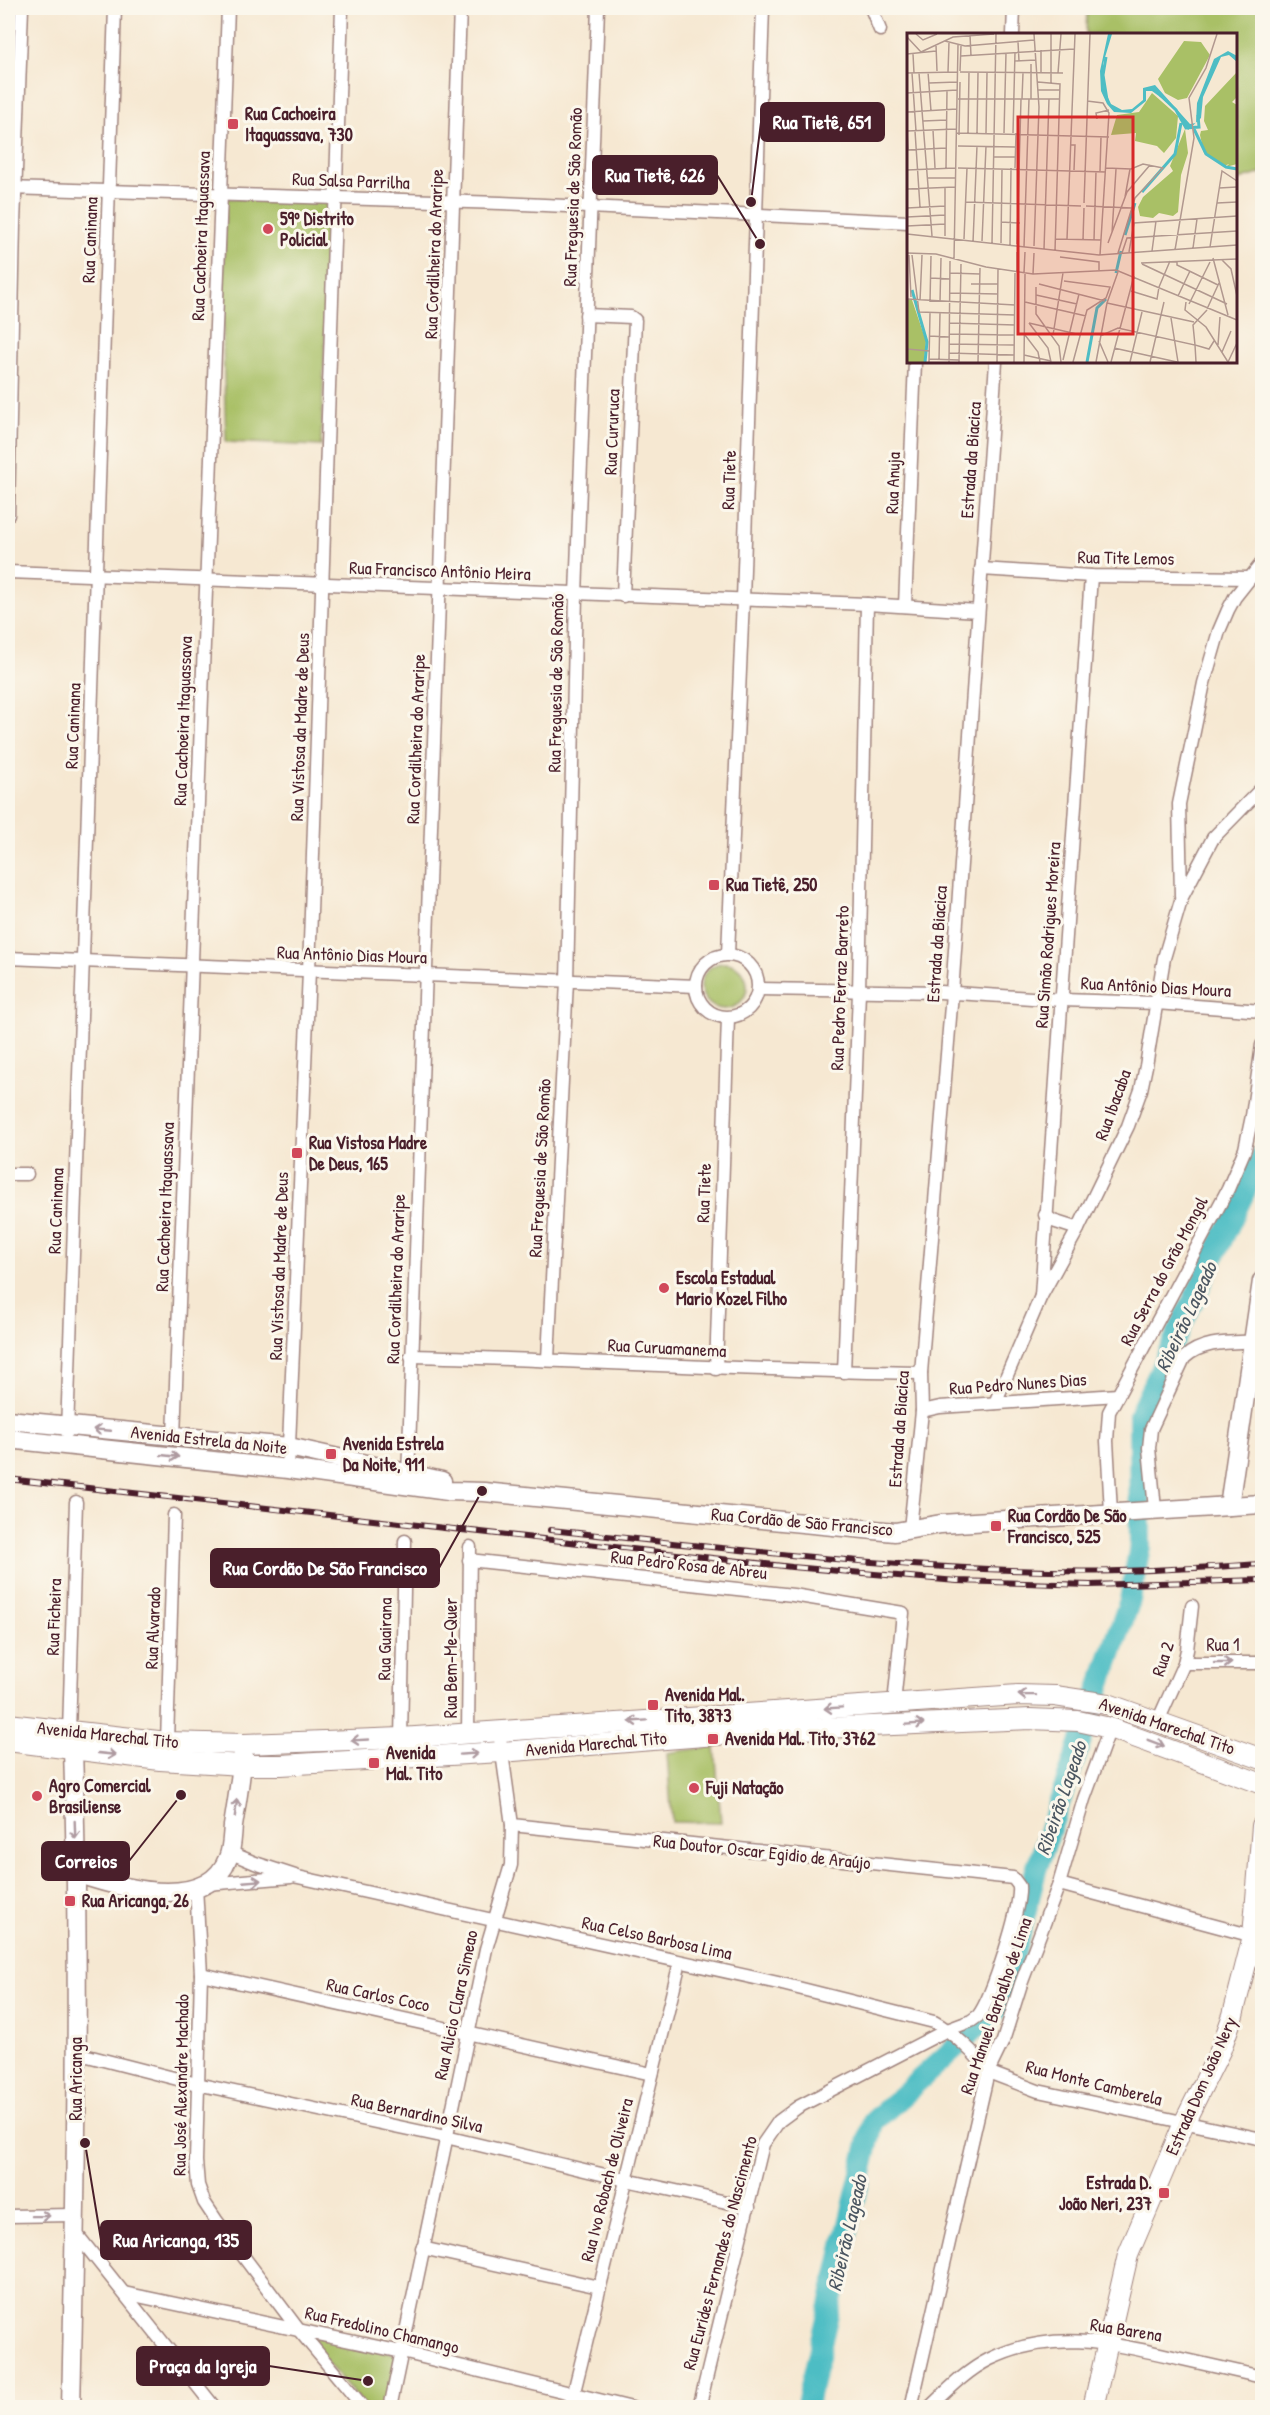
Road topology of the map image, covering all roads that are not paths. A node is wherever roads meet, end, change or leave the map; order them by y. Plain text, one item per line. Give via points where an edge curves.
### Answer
1 (22, 8) edge
2 (115, 8) edge
3 (228, 8) edge
4 (342, 8) edge
5 (460, 8) edge
6 (598, 8) edge
7 (763, 8) edge
8 (871, 8) edge
9 (1014, 8) edge
10 (880, 30) dead end
11 (1013, 33) edge
12 (12, 188) edge
13 (110, 191) junction
14 (221, 194) junction
15 (335, 198) junction
16 (454, 201) junction
17 (591, 208) junction
18 (755, 216) junction
19 (907, 222) edge
20 (586, 315) junction
21 (915, 363) edge
22 (996, 363) edge
23 (8, 515) edge
24 (1263, 563) edge
25 (981, 569) junction
26 (8, 572) edge
27 (97, 576) junction
28 (1091, 576) junction
29 (1250, 578) junction
30 (206, 580) junction
31 (323, 584) junction
32 (440, 588) junction
33 (576, 595) junction
34 (624, 596) junction
35 (743, 599) junction
36 (867, 604) junction
37 (905, 606) junction
38 (978, 611) junction
39 (1263, 788) edge
40 (1180, 855) junction
41 (1200, 862) junction
42 (1182, 897) junction
43 (729, 954) junction
44 (8, 958) edge
45 (83, 961) junction
46 (193, 967) junction
47 (309, 971) junction
48 (426, 976) junction
49 (567, 981) junction
50 (696, 986) junction
51 (759, 989) junction
52 (859, 992) junction
53 (952, 993) junction
54 (1062, 1000) junction
55 (1156, 1003) junction
56 (1263, 1011) edge
57 (728, 1017) junction
58 (1263, 1045) edge
59 (8, 1174) edge
60 (27, 1174) dead end
61 (1045, 1215) junction
62 (1078, 1229) junction
63 (1263, 1281) edge
64 (1041, 1296) junction
65 (1258, 1341) edge
66 (411, 1356) junction
67 (548, 1359) junction
68 (716, 1369) junction
69 (844, 1372) junction
70 (921, 1373) junction
71 (1118, 1395) junction
72 (995, 1403) junction
73 (922, 1411) junction
74 (8, 1420) edge
75 (67, 1427) junction
76 (174, 1437) junction
77 (8, 1439) edge
78 (65, 1445) junction
79 (289, 1447) junction
80 (288, 1469) junction
81 (408, 1479) junction
82 (76, 1502) dead end
83 (1263, 1504) edge
84 (1229, 1506) junction
85 (1150, 1510) junction
86 (1116, 1511) junction
87 (174, 1515) dead end
88 (910, 1529) junction
89 (405, 1541) dead end
90 (469, 1554) joint
91 (1192, 1606) dead end
92 (1184, 1663) junction
93 (1263, 1663) edge
94 (894, 1704) junction
95 (1158, 1721) junction
96 (8, 1724) edge
97 (1105, 1727) junction
98 (499, 1731) junction
99 (468, 1733) junction
100 (401, 1738) junction
101 (8, 1741) edge
102 (71, 1741) junction
103 (167, 1743) junction
104 (244, 1744) junction
105 (501, 1752) junction
106 (1263, 1759) edge
107 (242, 1765) junction
108 (1263, 1784) edge
109 (512, 1825) junction
110 (1263, 1826) edge
111 (230, 1852) junction
112 (76, 1873) junction
113 (298, 1877) junction
114 (1013, 1878) joint
115 (1059, 1884) junction
116 (201, 1886) junction
117 (494, 1920) junction
118 (1258, 1937) edge
119 (680, 1962) junction
120 (201, 1974) junction
121 (947, 2030) junction
122 (469, 2033) junction
123 (76, 2053) junction
124 (986, 2068) junction
125 (652, 2074) junction
126 (197, 2084) junction
127 (1184, 2123) junction
128 (446, 2137) junction
129 (1263, 2139) edge
130 (626, 2180) junction
131 (749, 2207) junction
132 (8, 2216) edge
133 (75, 2224) junction
134 (422, 2248) junction
135 (599, 2287) junction
136 (124, 2293) junction
137 (298, 2329) junction
138 (1108, 2342) junction
139 (402, 2352) junction
140 (1263, 2377) edge
141 (573, 2394) junction
142 (70, 2408) edge
143 (215, 2408) edge
144 (364, 2408) edge
145 (390, 2408) edge
146 (570, 2408) edge
147 (632, 2408) edge
148 (699, 2408) edge
149 (911, 2408) edge
150 (929, 2408) edge
151 (1093, 2408) edge

1 - 12 street
2 - 13 street, Rua Caninana
3 - 14 street, Rua Cachoeira Itaguassava
4 - 15 street, Rua Vistosa da Madre de Deus
5 - 16 street, Rua Cordilheira do Araripe
6 - 17 street, Rua Freguesia de São Romão
7 - 18 street, Rua Tiete
8 - 10 street
9 - 11 street
12 - 13 street, Rua Salsa Parrilha
12 - 23 street
13 - 14 street, Rua Salsa Parrilha
13 - 27 street, Rua Caninana
14 - 15 street, Rua Salsa Parrilha
14 - 30 street, Rua Cachoeira Itaguassava
15 - 16 street, Rua Salsa Parrilha
15 - 31 street, Rua Vistosa da Madre de Deus
16 - 17 street, Rua Salsa Parrilha
16 - 32 street, Rua Cordilheira do Araripe
17 - 18 street, Rua Salsa Parrilha
17 - 20 street, Rua Freguesia de São Romão
18 - 19 street, Rua Salsa Parrilha
18 - 35 street, Rua Tiete
20 - 33 street, Rua Freguesia de São Romão
20 - 34 street, Rua Cururuca via 634,320
21 - 37 street, Rua Anuja
22 - 25 street, Estrada da Biacica
24 - 29 street
25 - 28 street, Rua Tite Lemos
25 - 38 street, Estrada da Biacica
26 - 27 street, Rua Francisco Antônio Meira
27 - 30 street, Rua Francisco Antônio Meira
27 - 45 street, Rua Caninana
28 - 29 street, Rua Tite Lemos
28 - 54 street, Rua Simão Rodrigues Moreira
29 - 40 street via 1228,610 1204,683 1179,804
30 - 31 street, Rua Francisco Antônio Meira
30 - 46 street, Rua Cachoeira Itaguassava
31 - 32 street, Rua Francisco Antônio Meira
31 - 47 street, Rua Vistosa da Madre de Deus
32 - 33 street, Rua Francisco Antônio Meira
32 - 48 street, Rua Cordilheira do Araripe
33 - 34 street, Rua Francisco Antônio Meira
33 - 49 street, Rua Freguesia de São Romão
34 - 35 street, Rua Francisco Antônio Meira
35 - 36 street, Rua Francisco Antônio Meira
35 - 43 street, Rua Tiete
36 - 37 street, Rua Francisco Antônio Meira
36 - 52 street, Rua Pedro Ferraz Barreto
37 - 38 street, Rua Francisco Antônio Meira
38 - 53 street, Estrada da Biacica
39 - 41 street, Rua Ibacaba via 1213,838
40 - 41 street
40 - 42 street
41 - 42 street, Rua Ibacaba
42 - 55 street, Rua Ibacaba
43 - 50 street via 702,967
43 - 51 street via 748,961
44 - 45 street, Rua Antônio Dias Moura
45 - 46 street, Rua Antônio Dias Moura
45 - 75 street, Rua Caninana
46 - 47 street, Rua Antônio Dias Moura
46 - 76 street, Rua Cachoeira Itaguassava
47 - 48 street, Rua Antônio Dias Moura
47 - 79 street, Rua Vistosa da Madre de Deus
48 - 49 street, Rua Antônio Dias Moura
48 - 66 street, Rua Cordilheira do Araripe
49 - 50 street, Rua Antônio Dias Moura
49 - 67 street, Rua Freguesia de São Romão
50 - 57 street via 697,996 709,1012
51 - 52 street, Rua Antônio Dias Moura
51 - 57 street via 746,1012
52 - 53 street, Rua Antônio Dias Moura
52 - 69 street, Rua Pedro Ferraz Barreto
53 - 54 street, Rua Antônio Dias Moura
53 - 70 street, Estrada da Biacica
54 - 55 street, Rua Antônio Dias Moura
54 - 61 street, Rua Simão Rodrigues Moreira
55 - 56 street, Rua Antônio Dias Moura
55 - 62 street, Rua Ibacaba via 1141,1090 1128,1126
57 - 68 street, Rua Tiete
58 - 71 street, Rua Serra do Grão Mongol via 1245,1149 1228,1189
59 - 60 street
61 - 62 street
61 - 64 street, Rua Simão Rodrigues Moreira
62 - 64 street, Rua Ibacaba
63 - 65 street
64 - 72 street, Rua Ibacaba
65 - 84 street
65 - 85 street via 1209,1344 1192,1350 1184,1358 1151,1429
66 - 67 street, Rua Curuamanema
66 - 81 street, Rua Cordilheira do Araripe
67 - 68 street, Rua Curuamanema
68 - 69 street, Rua Curuamanema
69 - 70 street, Rua Curuamanema
70 - 73 street, Estrada da Biacica
71 - 72 street, Rua Pedro Nunes Dias
71 - 86 street, Rua Serra do Grão Mongol via 1107,1425
72 - 73 street, Rua Pedro Nunes Dias
73 - 88 street, Estrada da Biacica
74 - 75 street, Avenida Estrela da Noite
76 -> 75 street, Avenida Estrela da Noite
75 - 78 street, Rua Caninana
76 - 79 street, Avenida Estrela da Noite
77 - 78 street, Avenida Estrela da Noite
78 -> 80 street, Avenida Estrela da Noite
79 - 80 street, Rua Vistosa da Madre de Deus
79 - 81 street, Avenida Estrela da Noite
80 - 81 street, Avenida Estrela da Noite
81 - 88 street, Rua Cordão de São Francisco via 484,1492 895,1532
82 - 102 street, Rua Ficheira
83 - 84 street, Rua Cordão de São Francisco
84 - 85 street, Rua Cordão de São Francisco
85 - 86 street, Rua Cordão de São Francisco
86 - 88 street, Rua Cordão de São Francisco
87 - 103 street, Rua Alvarado
89 - 100 street, Rua Guairana
90 - 94 street, Rua Pedro Rosa de Abreu via 793,1595 903,1613
90 - 99 street, Rua Bem-Me-Quer
91 - 92 street, Rua 2
92 -> 93 street, Rua 1
92 - 95 street, Rua 2
95 -> 94 main road, Avenida Marechal Tito via 1108,1704 1055,1696
94 -> 98 main road, Avenida Marechal Tito
95 - 106 main road, Avenida Marechal Tito
96 - 102 main road, Avenida Marechal Tito
105 -> 97 main road, Avenida Marechal Tito via 779,1730 1000,1719 1078,1721
97 -> 108 main road, Avenida Marechal Tito
97 - 115 street, Rua Manuel Barbalho de Lima
98 - 99 main road, Avenida Marechal Tito
98 - 105 street, Rua Alicio Clara Simeao
99 - 100 main road, Avenida Marechal Tito
100 -> 104 main road, Avenida Marechal Tito
101 - 102 main road, Avenida Marechal Tito
102 - 103 main road, Avenida Marechal Tito
102 -> 107 main road, Avenida Marechal Tito via 160,1760
102 -> 112 street, Rua Aricanga
103 - 104 main road, Avenida Marechal Tito
104 - 107 street
107 -> 105 main road, Avenida Marechal Tito
105 - 109 street, Rua Alicio Clara Simeao
111 -> 107 street
109 - 114 street, Rua Doutor Oscar Egidio de Araújo
109 - 117 street, Rua Alicio Clara Simeao via 511,1865
110 - 118 main road, Estrada Dom João Nery
111 - 113 street, Rua Celso Barbosa Lima
111 - 116 street via 219,1872
112 - 116 street via 132,1889 176,1891
112 - 123 street, Rua Aricanga
116 -> 113 street, Rua Celso Barbosa Lima
113 - 117 street, Rua Celso Barbosa Lima
114 - 121 street, Rua Eurides Fernandes do Nascimento via 1019,1886 1017,1905 1000,1969 983,2009 971,2021
115 - 118 street
115 - 124 street, Rua Manuel Barbalho de Lima via 1003,2041
116 - 120 street, Rua José Alexandre Machado
117 - 119 street, Rua Celso Barbosa Lima
117 - 122 street, Rua Alicio Clara Simeao
118 - 127 main road, Estrada Dom João Nery via 1221,2049
119 - 121 street, Rua Celso Barbosa Lima via 872,2005 934,2022
119 - 125 street, Rua Ivo Robach de Oliveira
120 - 122 street, Rua Carlos Coco
120 - 126 street, Rua José Alexandre Machado
121 - 124 street, Rua Celso Barbosa Lima
121 - 131 street, Rua Eurides Fernandes do Nascimento via 823,2093 779,2121 764,2144
122 - 125 street, Rua Carlos Coco
122 - 128 street, Rua Alicio Clara Simeao
123 - 126 street, Rua Bernardino Silva
123 - 133 street, Rua Aricanga
124 - 127 street, Rua Monte Camberela via 1038,2091
124 - 149 street, Rua Manuel Barbalho de Lima
125 - 130 street, Rua Ivo Robach de Oliveira
126 - 128 street, Rua Bernardino Silva
126 - 137 street, Rua José Alexandre Machado via 198,2185 204,2202
127 - 129 street, Rua Monte Camberela
127 - 138 main road, Estrada Dom João Nery via 1128,2254
128 - 130 street, Rua Bernardino Silva
128 - 134 street, Rua Alicio Clara Simeao
130 - 131 street, Rua Bernardino Silva
130 - 135 street, Rua Ivo Robach de Oliveira
131 - 148 street, Rua Eurides Fernandes do Nascimento
132 -> 133 street
133 - 136 street
133 - 142 street, Rua Aricanga
134 - 135 street
134 - 139 street, Rua Alicio Clara Simeao
135 - 141 street, Rua Ivo Robach de Oliveira
136 - 137 street, Rua Fredolino Chamango
136 - 143 street
137 - 139 street, Rua Fredolino Chamango
137 - 144 street, Rua José Alexandre Machado
138 - 140 street, Rua Barena
138 - 150 street, Rua Barena via 1050,2341 1018,2347 959,2379
138 - 151 main road, Estrada Dom João Nery
139 - 141 street, Rua Fredolino Chamango
139 - 145 street, Rua Alicio Clara Simeao
141 - 146 street, Rua Ivo Robach de Oliveira
141 - 147 street, Rua Fredolino Chamango

